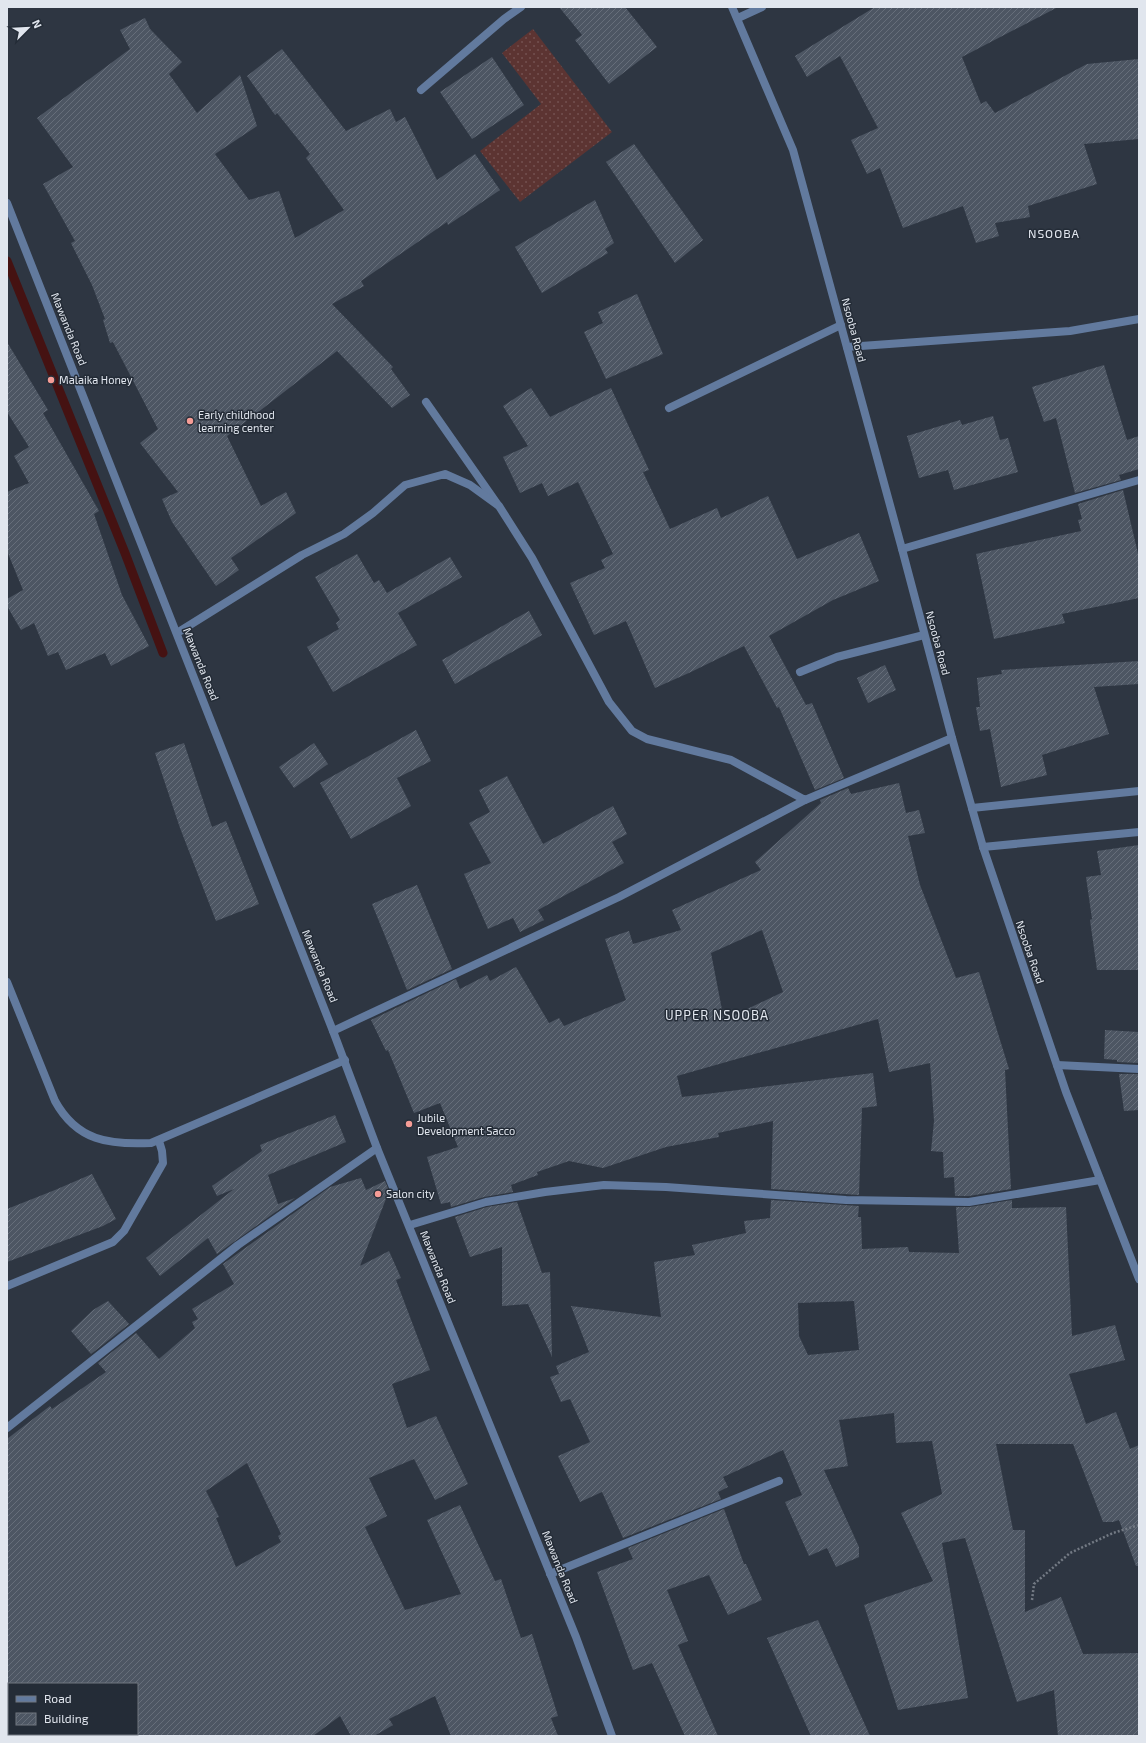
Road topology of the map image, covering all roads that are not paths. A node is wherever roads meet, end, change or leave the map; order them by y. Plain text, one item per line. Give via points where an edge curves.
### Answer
1 (521, 7) edge
2 (732, 7) edge
3 (762, 7) edge
4 (738, 18) junction
5 (421, 90) dead end
6 (7, 203) edge
7 (1139, 319) edge
8 (841, 325) junction
9 (847, 347) junction
10 (426, 402) dead end
11 (670, 408) dead end
12 (1139, 480) edge
13 (499, 506) junction
14 (902, 549) junction
15 (177, 633) junction
16 (924, 635) junction
17 (800, 672) dead end
18 (952, 738) junction
19 (1139, 790) edge
20 (805, 800) junction
21 (972, 808) junction
22 (1139, 832) edge
23 (983, 847) junction
24 (7, 982) edge
25 (333, 1031) junction
26 (345, 1060) junction
27 (1057, 1065) junction
28 (1139, 1069) edge
29 (159, 1141) junction
30 (377, 1148) junction
31 (1100, 1180) junction
32 (410, 1225) junction
33 (1139, 1279) edge
34 (7, 1286) edge
35 (7, 1428) edge
36 (779, 1481) dead end
37 (550, 1574) junction
38 (612, 1736) edge

1 - 5 street
2 - 4 street, Nsooba Road
3 - 4 street
4 - 8 street, Nsooba Road via 793,150
6 - 15 street, Mawanda Road
7 - 9 street via 1070,331
8 - 9 street, Nsooba Road
8 - 11 street
9 - 14 street, Nsooba Road
10 - 13 street
12 - 14 street
13 - 15 street via 470,484 445,474 405,485 344,534 302,555
13 - 20 street via 532,558 609,702 632,731 647,739 731,760
14 - 16 street, Nsooba Road
15 - 25 street, Mawanda Road
16 - 17 street via 837,657
16 - 18 street, Nsooba Road
18 - 20 street
18 - 21 street, Nsooba Road
19 - 21 street
20 - 25 street via 619,897
21 - 23 street, Nsooba Road
22 - 23 street
23 - 27 street, Nsooba Road
24 - 29 street via 63,1116 100,1141 129,1144
25 - 26 street, Mawanda Road
26 - 29 street
26 - 30 street, Mawanda Road
27 - 28 street
27 - 31 street, Nsooba Road
29 - 34 street via 163,1163 124,1231 113,1242
30 - 32 street, Mawanda Road
30 - 35 street via 238,1245
31 - 32 street via 969,1202 846,1200 666,1187 604,1186 486,1202
31 - 33 street, Nsooba Road
32 - 37 street, Mawanda Road
36 - 37 street
37 - 38 street, Mawanda Road via 579,1644

